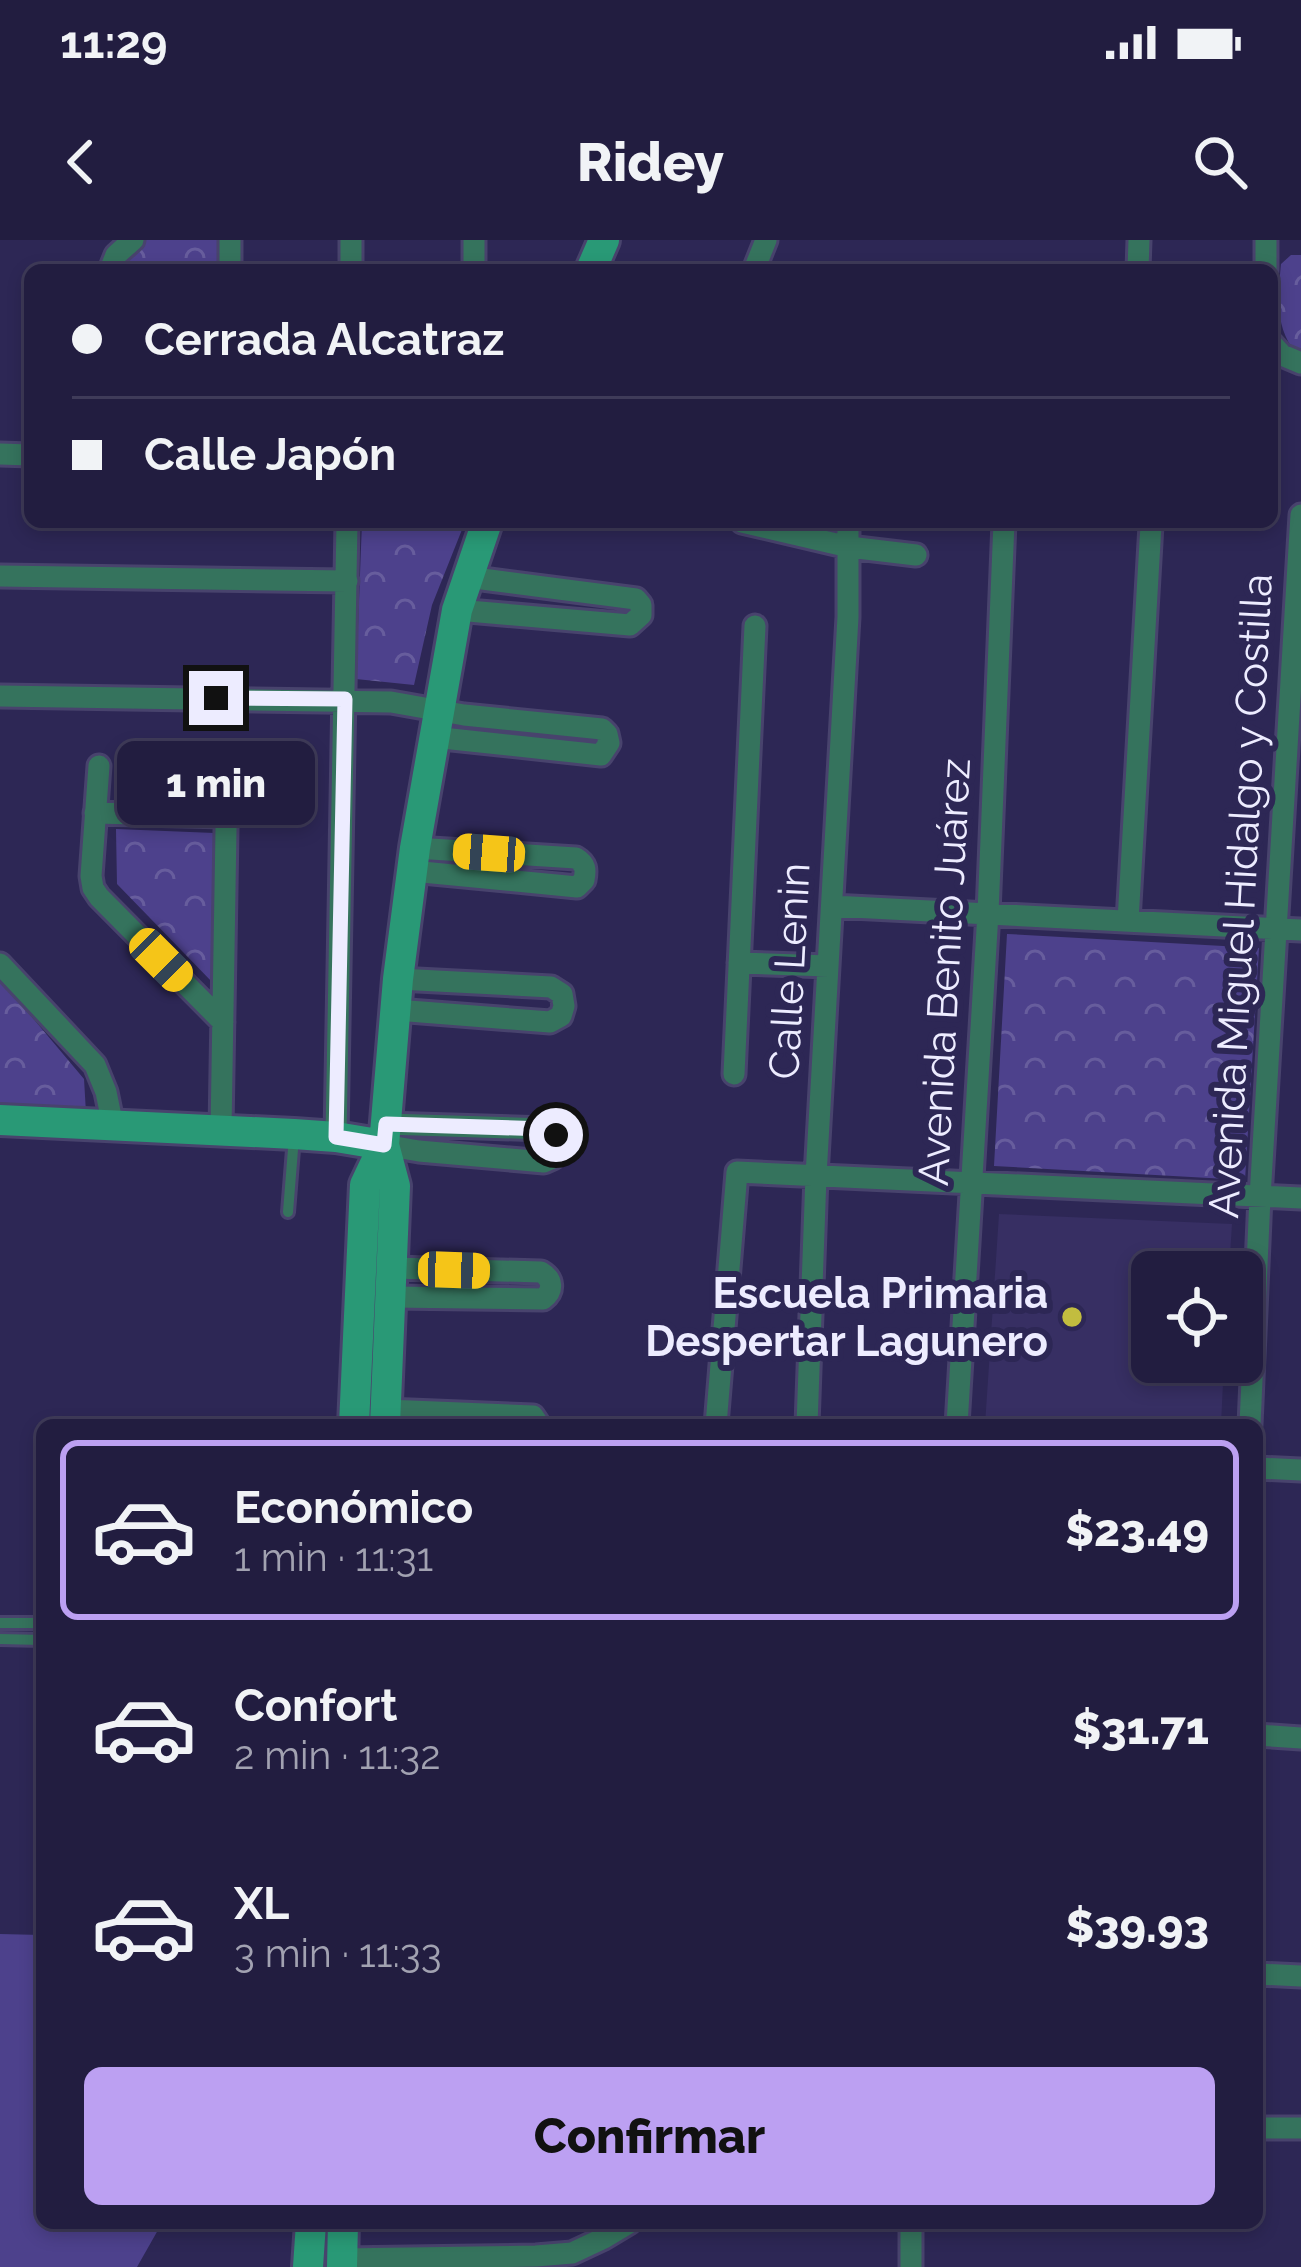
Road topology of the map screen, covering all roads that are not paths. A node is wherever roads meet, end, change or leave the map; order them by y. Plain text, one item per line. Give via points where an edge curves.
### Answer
1 (133, 240) edge
2 (113, 264) edge
3 (1301, 515) edge
4 (347, 528) edge
5 (485, 528) edge
6 (768, 528) edge
7 (848, 528) edge
8 (1004, 528) edge
9 (1151, 528) edge
10 (850, 547) junction
11 (916, 555) dead end
12 (0, 576) edge
13 (466, 578) junction
14 (346, 581) junction
15 (457, 610) junction
16 (755, 626) dead end
17 (0, 696) edge
18 (345, 699) junction
19 (436, 723) junction
20 (99, 766) dead end
21 (227, 769) dead end
22 (95, 813) junction
23 (226, 816) junction
24 (413, 860) junction
25 (832, 906) junction
26 (988, 913) junction
27 (1128, 921) junction
28 (1290, 929) edge
29 (740, 963) junction
30 (0, 964) edge
31 (828, 966) junction
32 (397, 994) junction
33 (223, 1022) junction
34 (734, 1074) dead end
35 (0, 1120) edge
36 (113, 1126) junction
37 (221, 1130) junction
38 (294, 1134) junction
39 (385, 1134) junction
40 (336, 1137) junction
41 (816, 1176) junction
42 (973, 1184) junction
43 (1260, 1197) junction
44 (1301, 1198) edge
45 (288, 1212) dead end
46 (392, 1282) junction
47 (386, 1418) edge
48 (354, 1419) edge
49 (535, 1419) edge
50 (716, 1419) edge
51 (806, 1419) edge
52 (957, 1419) edge
53 (1250, 1419) edge
54 (1263, 1468) edge
55 (1301, 1470) edge
56 (0, 1623) edge
57 (36, 1623) edge
58 (0, 1640) edge
59 (36, 1640) edge
60 (1263, 1735) edge
61 (1301, 1738) edge
62 (1263, 1974) edge
63 (1301, 1976) edge
64 (1263, 2128) edge
65 (1301, 2128) edge
66 (310, 2229) edge
67 (343, 2229) edge
68 (618, 2229) edge
69 (910, 2229) edge
70 (342, 2263) edge
71 (308, 2267) edge
72 (911, 2267) edge

1 - 2 street
3 - 28 street, Avenida Miguel Hidalgo y Costilla
4 - 14 street
5 - 13 street
6 - 10 street
7 - 10 street, Calle Lenin
8 - 26 street, Avenida Benito Juárez
9 - 27 street
10 - 11 street
10 - 25 street, Calle Lenin
12 - 14 street
13 - 15 street
13 - 15 street via 636,599 641,615 630,625
14 - 18 street
15 - 19 street
16 - 29 street
17 - 18 street
18 - 19 street via 392,702
18 - 40 street
19 - 19 street via 601,755 609,742 602,729 464,715
19 - 24 street
20 - 22 street
21 - 23 street
22 - 23 street
22 - 33 street via 93,888
23 - 33 street
24 - 24 street via 576,858 586,869 577,886
24 - 32 street
25 - 26 street
25 - 31 street, Calle Lenin
26 - 27 street
26 - 42 street, Avenida Benito Juárez
27 - 28 street
28 - 43 street, Avenida Miguel Hidalgo y Costilla
29 - 31 street
29 - 34 street
30 - 36 street via 95,1064
31 - 41 street, Calle Lenin
32 - 32 street via 551,987 564,1006 550,1022
32 - 39 street
33 - 37 street
35 - 36 street
36 - 37 street
37 - 38 street
38 - 40 street
38 - 45 lane
39 - 39 street via 546,1129 559,1148 544,1162 419,1151
39 - 40 street
39 - 46 street via 395,1186
39 - 48 street via 365,1185
41 - 42 street
41 - 50 street via 736,1172
41 - 51 street, Calle Lenin
42 - 43 street
42 - 52 street, Avenida Benito Juárez
43 - 44 street
43 - 53 street, Avenida Miguel Hidalgo y Costilla
46 - 46 street via 543,1299 551,1285 542,1272
46 - 47 street
47 - 49 street
54 - 55 street
56 - 57 lane
58 - 59 lane
60 - 61 street
62 - 63 street
64 - 65 street
66 - 71 street
67 - 70 street
68 - 70 street via 572,2253
69 - 72 street

